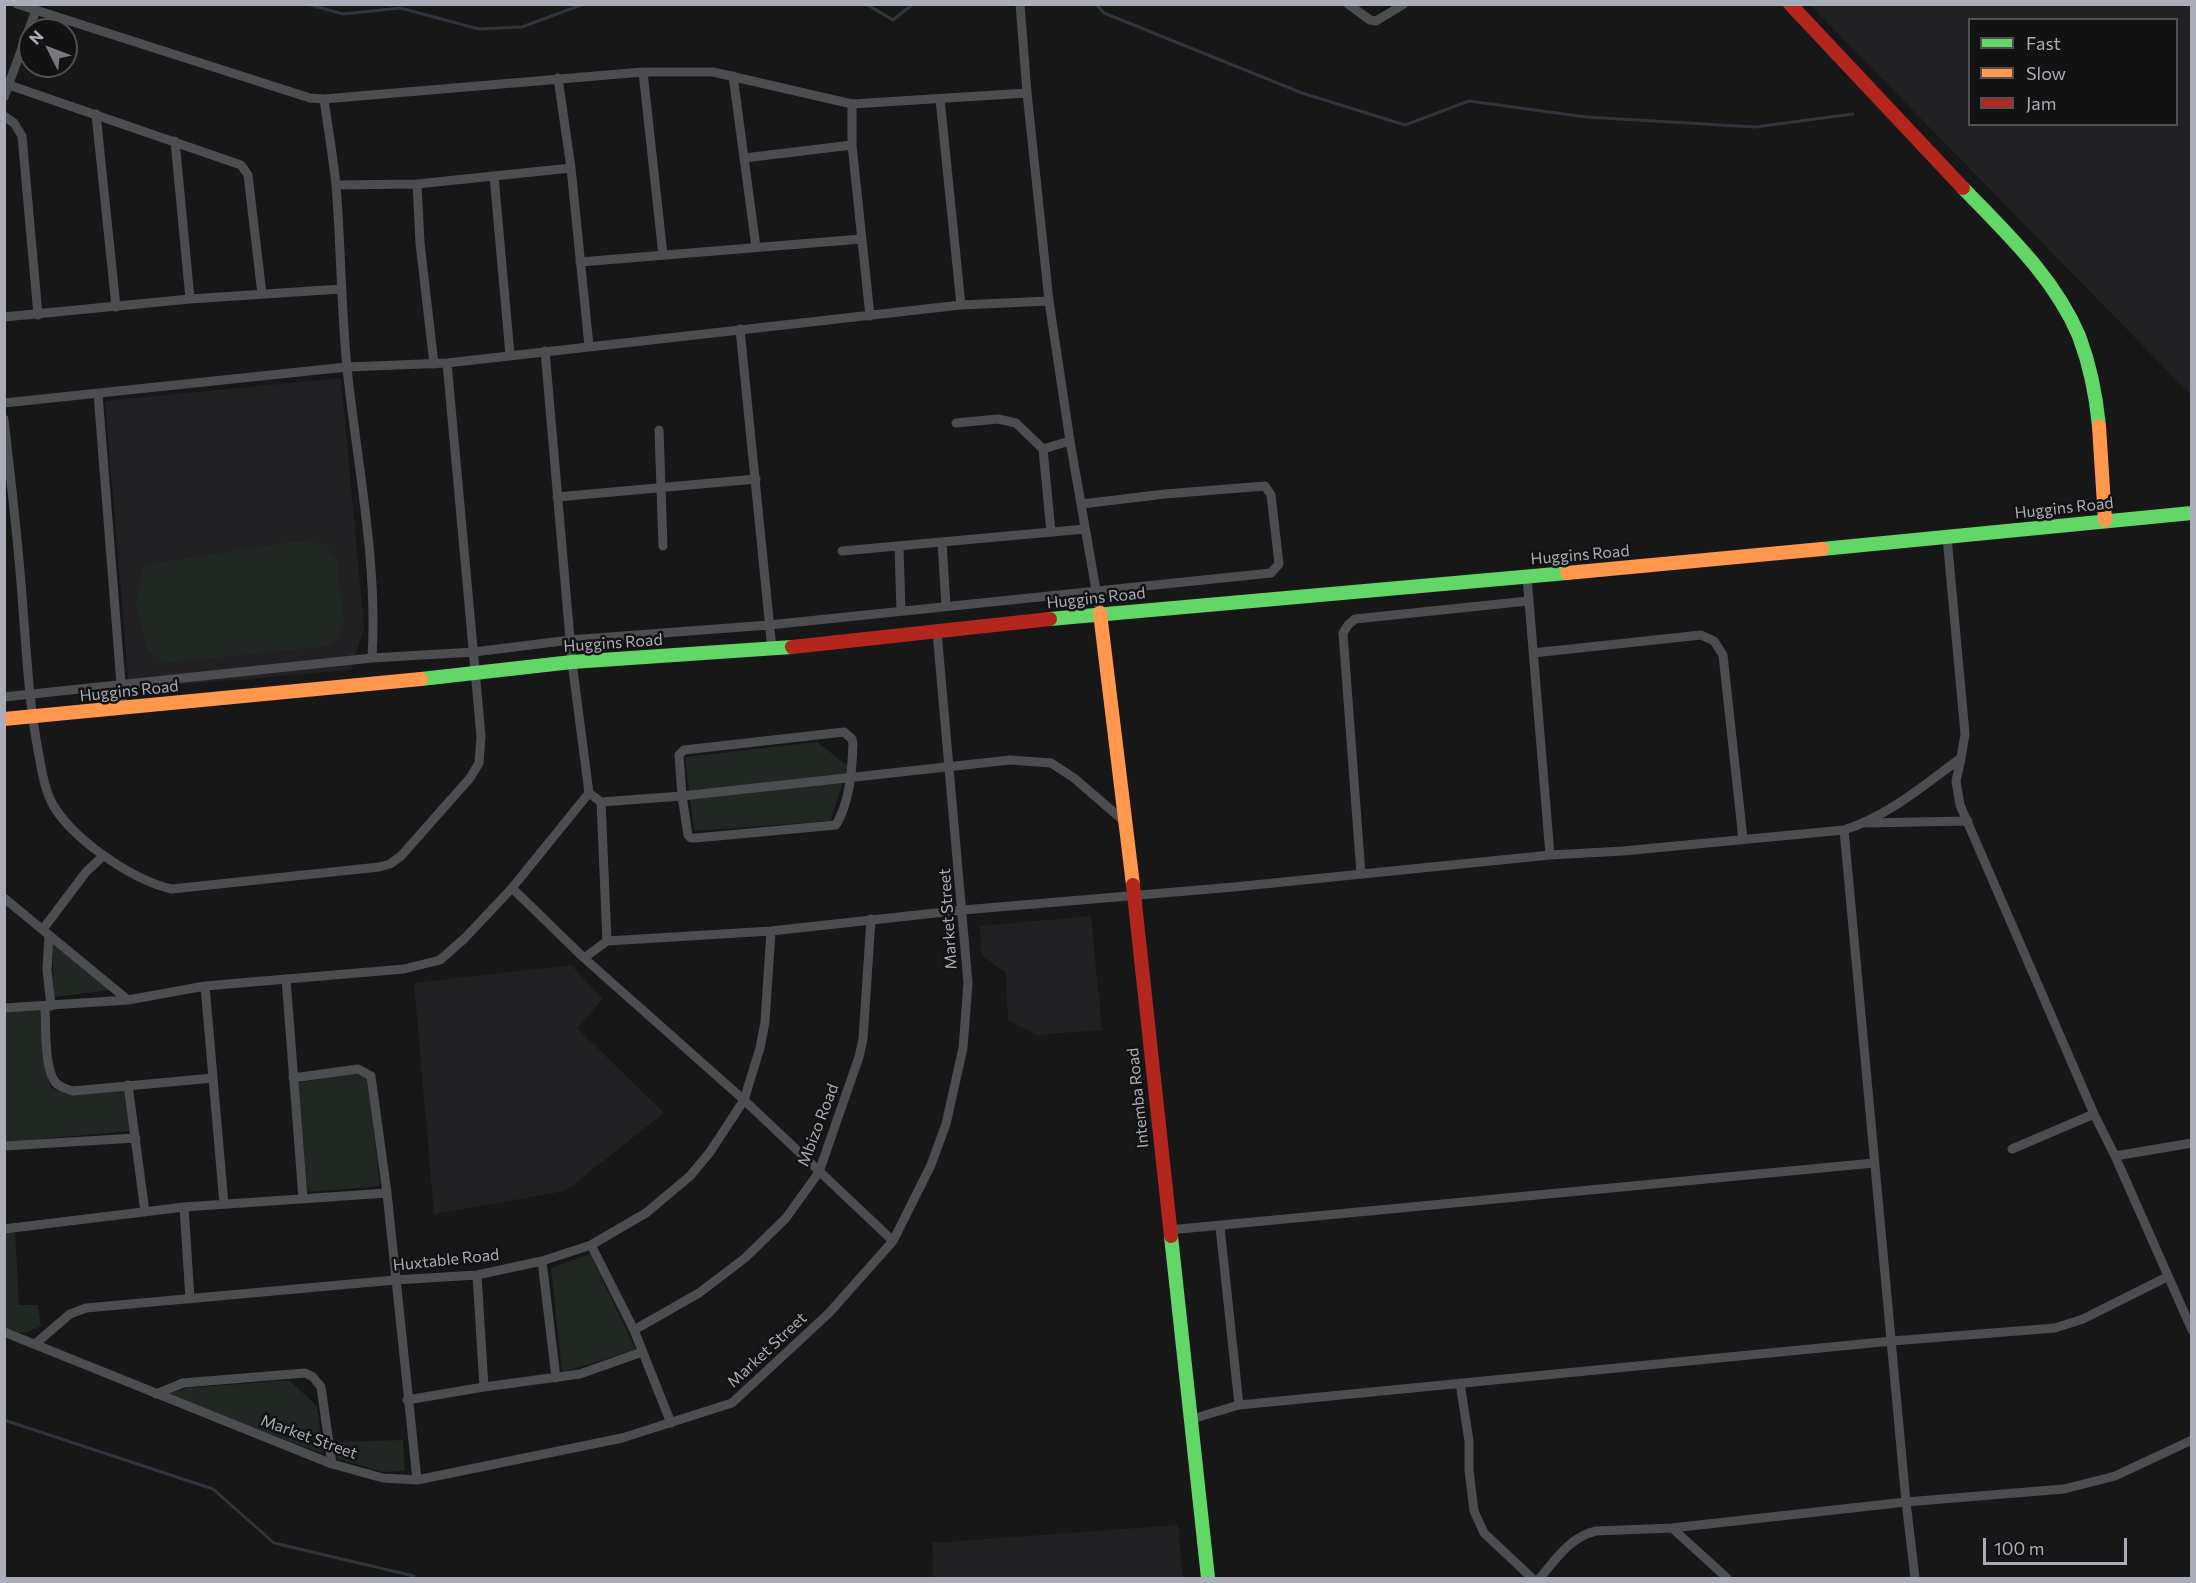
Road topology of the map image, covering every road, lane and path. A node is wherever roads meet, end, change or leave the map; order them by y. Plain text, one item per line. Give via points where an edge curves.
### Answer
1 (17, 4) edge
2 (1020, 4) edge
3 (1348, 4) edge
4 (1404, 4) edge
5 (1790, 4) edge
6 (36, 10) junction
7 (643, 72) junction
8 (733, 76) junction
9 (558, 78) junction
10 (9, 85) junction
11 (1027, 93) junction
12 (4, 97) edge
13 (324, 99) junction
14 (940, 99) junction
15 (852, 104) junction
16 (96, 114) junction
17 (4, 116) edge
18 (175, 141) junction
19 (852, 145) junction
20 (744, 158) junction
21 (571, 168) junction
22 (494, 176) junction
23 (336, 184) junction
24 (417, 184) junction
25 (861, 239) junction
26 (756, 247) junction
27 (663, 255) junction
28 (580, 262) junction
29 (340, 289) junction
30 (262, 294) junction
31 (190, 299) junction
32 (1049, 301) junction
33 (961, 305) junction
34 (116, 308) junction
35 (38, 315) junction
36 (870, 316) junction
37 (4, 317) edge
38 (740, 329) junction
39 (589, 346) junction
40 (545, 351) junction
41 (510, 355) junction
42 (447, 363) junction
43 (434, 364) junction
44 (347, 367) junction
45 (98, 394) junction
46 (4, 404) edge
47 (4, 419) edge
48 (956, 423) dead end
49 (659, 430) dead end
50 (1070, 441) junction
51 (1043, 448) junction
52 (756, 479) junction
53 (660, 488) junction
54 (558, 497) junction
55 (1082, 504) junction
56 (2192, 513) edge
57 (2105, 520) junction
58 (1085, 529) junction
59 (1051, 531) junction
60 (1947, 537) junction
61 (942, 542) junction
62 (663, 546) dead end
63 (899, 546) junction
64 (842, 551) dead end
65 (1527, 577) junction
66 (1097, 590) junction
67 (1528, 601) junction
68 (946, 606) junction
69 (901, 611) junction
70 (1100, 613) junction
71 (769, 625) junction
72 (937, 633) junction
73 (570, 640) junction
74 (772, 649) junction
75 (474, 652) junction
76 (1533, 653) junction
77 (372, 658) junction
78 (572, 662) junction
79 (476, 674) junction
80 (121, 684) junction
81 (30, 695) junction
82 (4, 697) edge
83 (123, 709) junction
84 (31, 717) junction
85 (4, 719) edge
86 (1961, 758) junction
87 (951, 767) junction
88 (852, 777) junction
89 (589, 794) junction
90 (682, 796) junction
91 (601, 802) junction
92 (1968, 821) junction
93 (1125, 822) junction
94 (1866, 823) junction
95 (1844, 830) junction
96 (1743, 839) junction
97 (1550, 855) junction
98 (103, 856) junction
99 (1361, 873) junction
100 (512, 888) junction
101 (1134, 896) junction
102 (4, 898) edge
103 (963, 910) junction
104 (871, 919) junction
105 (771, 931) junction
106 (46, 932) junction
107 (607, 941) junction
108 (584, 958) junction
109 (286, 979) junction
110 (205, 986) junction
111 (128, 1000) junction
112 (48, 1006) junction
113 (4, 1008) edge
114 (213, 1078) junction
115 (293, 1078) junction
116 (129, 1085) junction
117 (744, 1100) junction
118 (2094, 1114) junction
119 (136, 1138) junction
120 (2192, 1143) edge
121 (4, 1146) edge
122 (2012, 1149) dead end
123 (2115, 1156) junction
124 (1874, 1163) junction
125 (819, 1172) junction
126 (387, 1192) junction
127 (303, 1198) junction
128 (224, 1204) junction
129 (184, 1207) junction
130 (145, 1212) junction
131 (1220, 1227) junction
132 (4, 1229) edge
133 (1169, 1230) junction
134 (893, 1241) junction
135 (591, 1245) junction
136 (542, 1261) junction
137 (477, 1275) junction
138 (2166, 1277) junction
139 (395, 1280) junction
140 (190, 1299) junction
141 (634, 1330) junction
142 (2192, 1330) edge
143 (4, 1332) edge
144 (1892, 1341) junction
145 (35, 1344) junction
146 (642, 1352) junction
147 (556, 1378) junction
148 (1460, 1383) junction
149 (484, 1387) junction
150 (156, 1394) junction
151 (407, 1400) junction
152 (1239, 1405) junction
153 (1192, 1419) junction
154 (671, 1423) junction
155 (2192, 1440) edge
156 (333, 1464) junction
157 (417, 1480) junction
158 (1906, 1502) junction
159 (1672, 1528) junction
160 (1208, 1578) edge
161 (1532, 1578) edge
162 (1540, 1578) edge
163 (1727, 1578) edge
164 (1915, 1578) edge

1 - 6 street
2 - 11 street
3 - 4 street via 1376,21
5 - 57 street via 2033,262 2061,303 2078,335 2094,381
6 - 10 street
6 - 13 street via 310,98
7 - 8 street via 696,71
7 - 9 street
7 - 27 street
8 - 15 street
8 - 20 street
9 - 13 street
9 - 21 street
10 - 12 street
10 - 16 street
11 - 14 street
11 - 32 street
13 - 23 street
14 - 15 street
14 - 33 street
15 - 19 street
16 - 18 street
16 - 34 street
17 - 35 street via 22,136
18 - 30 street via 246,169
18 - 31 street
19 - 20 street
19 - 25 street
20 - 26 street
21 - 22 street
21 - 28 street
22 - 24 street
22 - 41 street
23 - 24 street
23 - 29 street
24 - 43 street
25 - 26 street
25 - 36 street
26 - 27 street
27 - 28 street
28 - 39 street
29 - 30 street
29 - 44 street
30 - 31 street
31 - 34 street
32 - 33 street
32 - 50 street
33 - 36 street
34 - 35 street
35 - 37 street
36 - 38 street
38 - 39 street
38 - 52 street
39 - 40 street
40 - 41 street
40 - 54 street
41 - 42 street
42 - 43 street
42 - 75 street
43 - 44 street
44 - 45 street
44 - 77 street via 371,569
45 - 46 street
45 - 80 street
47 - 81 street
48 - 51 street via 998,419 1016,423
49 - 53 street
50 - 51 street
50 - 55 street
51 - 59 street
52 - 53 street
52 - 71 street
53 - 54 street
53 - 62 street
54 - 73 street
55 - 58 street
55 - 66 street via 1265,486 1271,495 1279,564 1274,572
56 - 57 street, Huggins Road
57 - 60 street, Huggins Road
58 - 59 street
58 - 66 street
59 - 61 street
60 - 65 street, Huggins Road
60 - 86 street via 1965,734
61 - 63 street
61 - 68 street
63 - 64 street
63 - 69 street
65 - 67 street
65 - 70 street, Huggins Road
66 - 68 street
66 - 70 street
67 - 76 street
67 - 99 street via 1355,620 1343,633
68 - 69 street
69 - 71 street
70 - 72 street, Huggins Road
70 - 93 street, Intemba Road
71 - 73 street
71 - 74 street
72 - 74 street, Huggins Road
72 - 87 street, Market Street
73 - 75 street
73 - 78 street
74 - 78 street, Huggins Road
75 - 77 street
75 - 79 street
76 - 96 street via 1701,635 1714,641 1723,656
76 - 97 street
77 - 80 street
78 - 79 street, Huggins Road
78 - 89 street
79 - 83 street, Huggins Road
79 - 98 street via 479,763 409,848 390,864 172,889 138,878
80 - 81 street
80 - 83 street
81 - 82 street
81 - 84 street
83 - 84 street, Huggins Road
84 - 85 street, Huggins Road
84 - 98 street via 52,802 62,818
86 - 92 street via 1956,781 1960,805
86 - 94 street
87 - 88 street
87 - 93 street via 1010,760 1051,763
87 - 103 street, Market Street
88 - 90 street
88 - 90 street via 842,814 836,825 830,826 691,838
88 - 90 street via 853,744 844,732 695,748 679,755
89 - 91 street
89 - 100 street
90 - 91 street
91 - 107 street
92 - 94 street
92 - 118 street
93 - 101 street, Intemba Road
94 - 95 street
95 - 96 street
95 - 124 street
96 - 97 street
97 - 99 street
98 - 106 street via 86,872
99 - 101 street
100 - 108 street
100 - 109 street via 440,960 404,969
101 - 103 street
101 - 133 street, Intemba Road
102 - 106 street
103 - 104 street
103 - 134 street, Market Street via 968,983 955,1089 931,1165
104 - 105 street
104 - 125 street, Mbizo Road via 863,1039
105 - 107 street
105 - 117 street, Huxtable Road via 765,1022
106 - 111 street
106 - 112 street
107 - 108 street
108 - 117 street
109 - 110 street
109 - 115 street
110 - 111 street
110 - 114 street
111 - 112 street
112 - 113 street
112 - 116 street via 49,1063 56,1083 73,1091
114 - 116 street
114 - 128 street
115 - 126 street via 358,1069 371,1076
115 - 127 street
116 - 119 street
117 - 125 street
117 - 135 street, Huxtable Road via 690,1176 646,1214
118 - 122 street
118 - 123 street
119 - 121 street
119 - 130 street
120 - 123 street
123 - 138 street
124 - 131 street
124 - 144 street
125 - 134 street
125 - 141 street, Mbizo Road via 786,1218 745,1258 699,1293
126 - 127 street
126 - 139 street
127 - 128 street
128 - 129 street
129 - 130 street
129 - 140 street
130 - 132 street
131 - 133 street
131 - 152 street
133 - 153 street, Intemba Road
134 - 154 street, Market Street via 829,1313 732,1403
135 - 136 street, Huxtable Road
135 - 141 street
136 - 137 street, Huxtable Road
136 - 147 street
137 - 139 street, Huxtable Road
137 - 149 street
138 - 142 street
138 - 144 street via 2083,1319 2055,1328
139 - 140 street, Huxtable Road
139 - 151 street
140 - 145 street, Huxtable Road via 78,1310
141 - 146 street
143 - 145 street, Market Street
144 - 148 street
144 - 158 street
145 - 150 street, Market Street
146 - 147 street via 580,1374
146 - 154 street
147 - 149 street
148 - 152 street
148 - 161 street via 1474,1511 1484,1533
149 - 151 street
150 - 156 street, Market Street
150 - 156 street via 183,1383 305,1373 321,1387
151 - 157 street
152 - 153 street
153 - 160 street, Intemba Road
154 - 157 street, Market Street via 592,1445
155 - 158 street via 2091,1484 2021,1494
156 - 157 street, Market Street via 383,1478
158 - 159 street
158 - 164 street
159 - 162 street via 1585,1534 1561,1553
159 - 163 street

